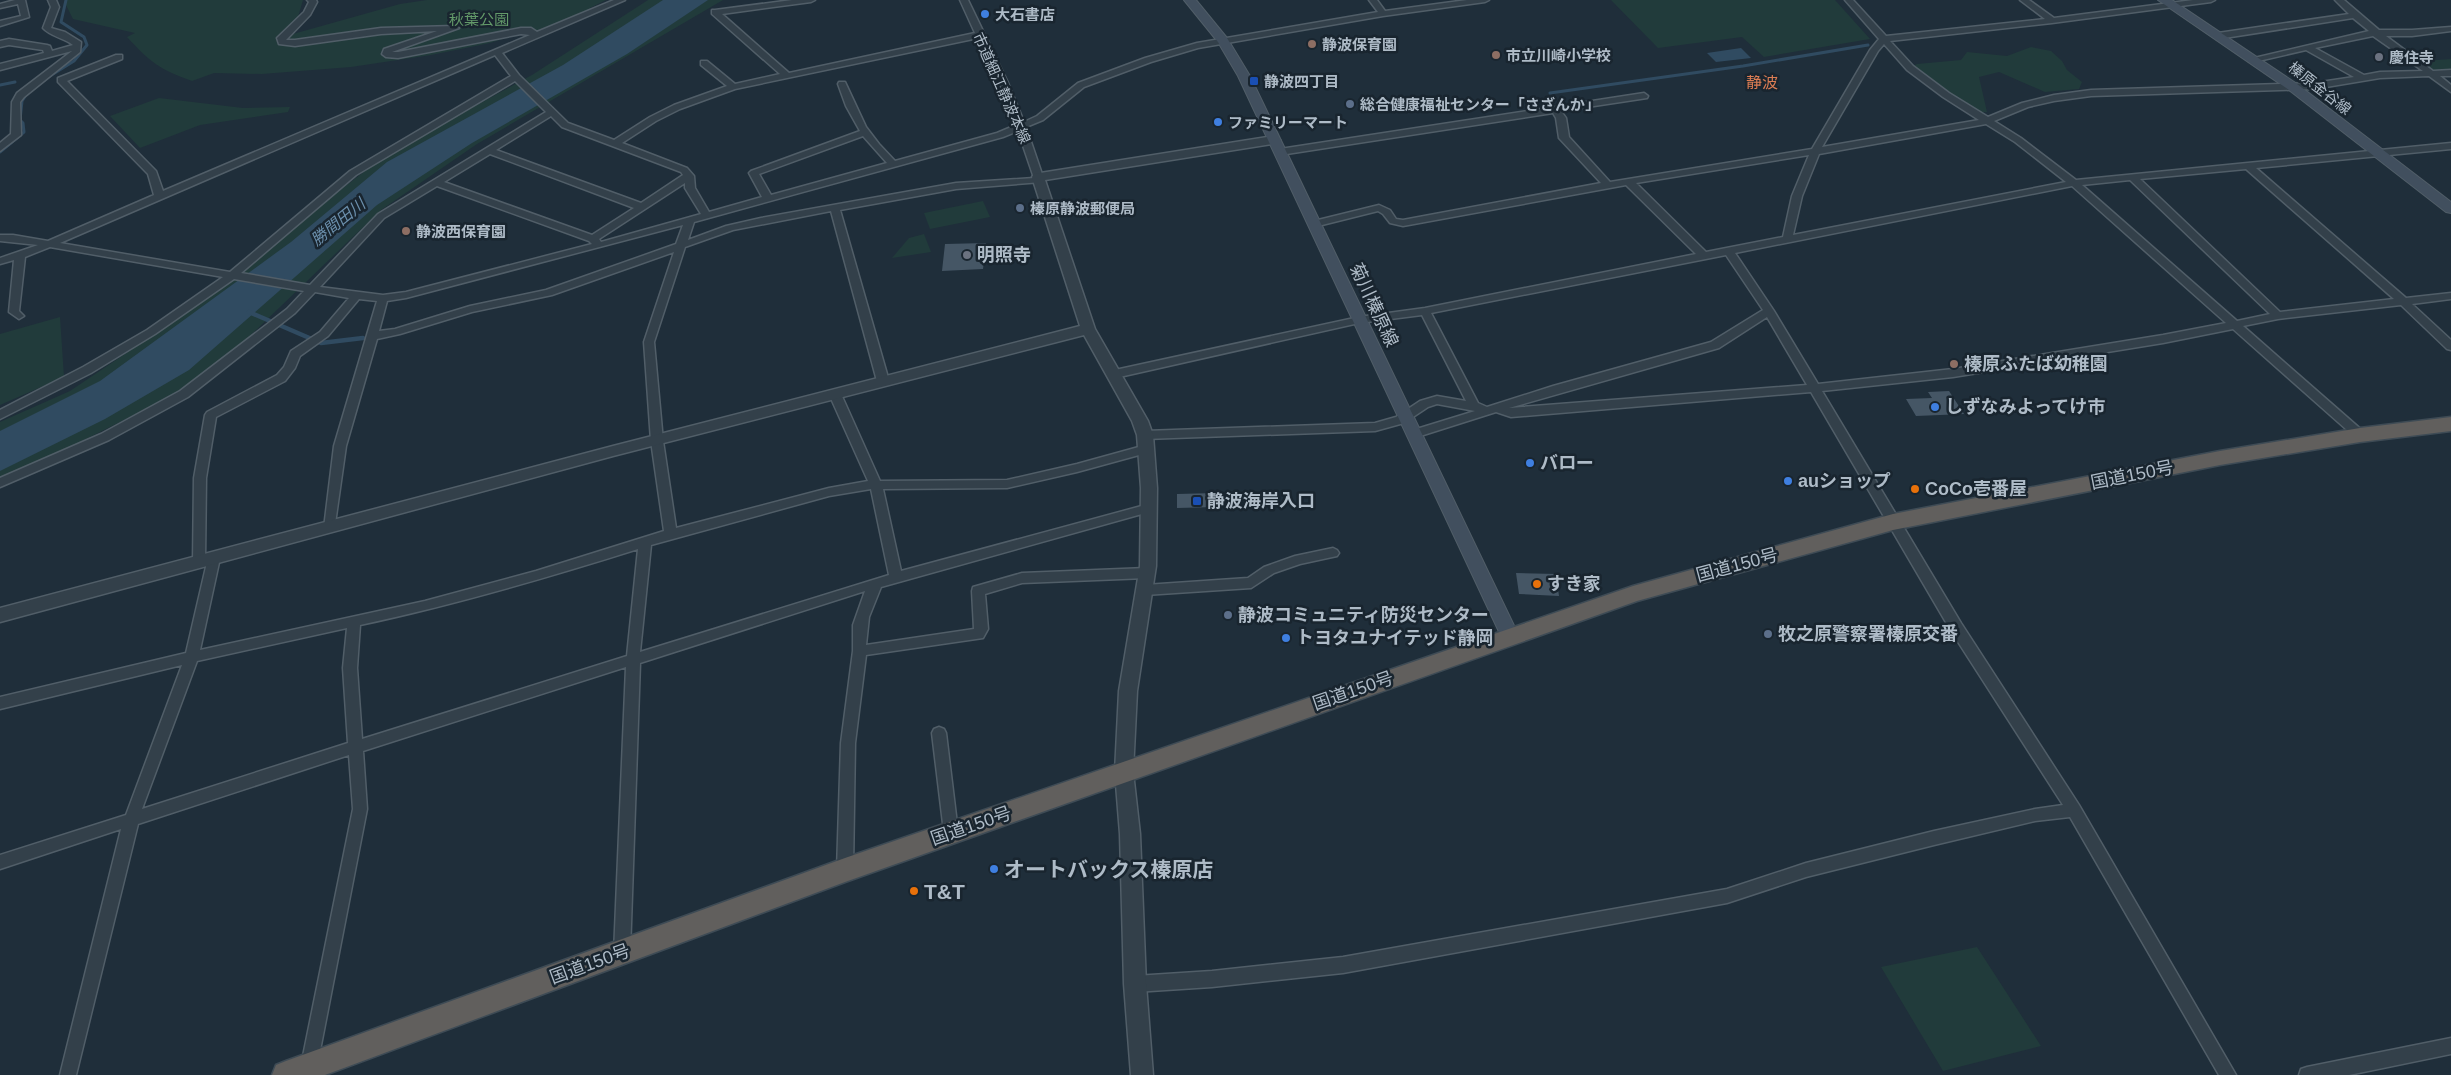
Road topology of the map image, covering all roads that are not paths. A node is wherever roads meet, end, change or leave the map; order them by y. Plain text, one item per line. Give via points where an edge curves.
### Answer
1 (52, 0) edge
2 (312, 0) edge
3 (621, 0) edge
4 (811, 0) edge
5 (964, 0) edge
6 (1190, 0) edge
7 (1373, 0) edge
8 (1485, 0) edge
9 (1849, 0) edge
10 (2024, 0) edge
11 (2211, 0) edge
12 (2339, 0) edge
13 (21, 1) edge
14 (2169, 3) edge
15 (0, 6) edge
16 (1383, 14) junction
17 (2353, 16) junction
18 (2052, 20) junction
19 (0, 24) edge
20 (2451, 29) edge
21 (2374, 33) junction
22 (535, 35) junction
23 (979, 35) junction
24 (2218, 36) junction
25 (1884, 39) junction
26 (1223, 41) junction
27 (0, 44) edge
28 (77, 47) junction
29 (2309, 48) junction
30 (496, 51) junction
31 (49, 54) junction
32 (119, 57) dead end
33 (2254, 59) junction
34 (704, 63) dead end
35 (0, 67) edge
36 (2451, 73) edge
37 (2434, 74) junction
38 (786, 75) junction
39 (516, 77) junction
40 (2362, 78) junction
41 (842, 84) dead end
42 (733, 87) junction
43 (2293, 87) junction
44 (2451, 89) edge
45 (1644, 96) dead end
46 (1555, 108) junction
47 (549, 111) junction
48 (1987, 121) junction
49 (1022, 127) junction
50 (865, 132) junction
51 (615, 144) junction
52 (1277, 146) junction
53 (2451, 146) edge
54 (0, 148) edge
55 (488, 150) junction
56 (1815, 152) junction
57 (2378, 154) junction
58 (892, 163) junction
59 (2249, 167) junction
60 (688, 176) junction
61 (2131, 176) junction
62 (1039, 178) junction
63 (436, 182) junction
64 (1629, 182) junction
65 (2074, 183) junction
66 (1608, 185) junction
67 (159, 196) junction
68 (768, 199) junction
69 (641, 208) junction
70 (835, 208) junction
71 (2451, 209) edge
72 (706, 216) junction
73 (689, 221) junction
74 (1314, 224) junction
75 (0, 238) edge
76 (1787, 240) junction
77 (596, 242) junction
78 (47, 244) junction
79 (680, 247) junction
80 (1728, 250) junction
81 (1702, 255) junction
82 (20, 256) junction
83 (0, 261) edge
84 (231, 276) junction
85 (313, 289) junction
86 (356, 296) junction
87 (2451, 296) edge
88 (383, 298) junction
89 (2405, 302) junction
90 (1425, 311) junction
91 (1769, 311) junction
92 (19, 316) dead end
93 (2278, 316) junction
94 (1359, 320) junction
95 (2237, 324) junction
96 (1088, 329) junction
97 (372, 336) junction
98 (2451, 346) edge
99 (1115, 374) junction
100 (883, 381) junction
101 (1814, 388) junction
102 (835, 394) junction
103 (1474, 406) junction
104 (1491, 410) junction
105 (0, 414) edge
106 (1406, 417) junction
107 (2451, 424) edge
108 (1414, 434) junction
109 (2360, 435) junction
110 (657, 441) junction
111 (1145, 442) junction
112 (0, 483) edge
113 (876, 485) junction
114 (1149, 508) junction
115 (1893, 522) junction
116 (330, 528) junction
117 (671, 534) junction
118 (645, 544) junction
119 (1333, 553) dead end
120 (207, 560) junction
121 (1147, 573) junction
122 (896, 578) junction
123 (876, 583) junction
124 (1145, 590) junction
125 (0, 615) edge
126 (354, 623) junction
127 (1510, 636) junction
128 (860, 651) junction
129 (192, 657) junction
130 (633, 659) junction
131 (0, 704) edge
132 (939, 733) dead end
133 (356, 747) junction
134 (1124, 772) junction
135 (2074, 810) junction
136 (131, 820) junction
137 (951, 832) junction
138 (0, 862) edge
139 (845, 870) junction
140 (622, 953) junction
141 (1135, 984) junction
142 (2451, 1046) edge
143 (309, 1066) junction
144 (68, 1075) edge
145 (286, 1075) edge
146 (1142, 1075) edge
147 (2228, 1075) edge
148 (2307, 1075) edge

1 - 28 street via 55,7 47,28 70,38 78,44
2 - 22 street via 307,13 281,38 282,42 381,31 455,28 386,54 398,55 521,31 531,31
3 - 22 street
4 - 38 street via 715,12
5 - 23 street, 市道細江静波本線
6 - 26 main road, 菊川榛原線
7 - 16 street
8 - 16 street
9 - 25 street
10 - 18 street
11 - 14 street
12 - 17 street
13 - 15 street
13 - 19 street via 24,16
14 - 18 street
14 - 24 main road, 榛原金谷線
16 - 26 street
17 - 21 street
17 - 24 street
18 - 25 street
20 - 21 street
21 - 29 street
21 - 37 street
22 - 30 street
23 - 38 street
23 - 49 street, 市道細江静波本線
24 - 33 main road, 榛原金谷線
25 - 48 street via 1910,68
25 - 56 street via 1874,50
26 - 49 street via 1148,60 1081,85 1040,118
26 - 52 main road, 菊川榛原線 via 1244,76
27 - 31 street via 9,42 47,48
28 - 31 street
28 - 54 street via 66,62 20,95 16,102 16,135
29 - 33 street
29 - 40 street
30 - 39 street
30 - 67 street
31 - 35 street
32 - 67 street via 60,80 153,173
33 - 43 main road, 榛原金谷線
34 - 42 street
36 - 37 street
37 - 40 street
37 - 44 street
38 - 42 street
39 - 47 street
39 - 84 street via 353,173
40 - 43 street
41 - 50 street
42 - 51 street via 652,119
43 - 48 street via 2091,93 2025,105
43 - 57 main road, 榛原金谷線
45 - 46 street
46 - 52 street
46 - 66 street via 1561,118 1564,138
47 - 51 street via 565,125
47 - 55 street
48 - 56 street
48 - 65 street via 2018,140
49 - 58 street
49 - 62 street, 市道細江静波本線
50 - 58 street via 875,148
50 - 68 street via 754,173
51 - 60 street via 684,170
52 - 62 street
52 - 74 main road, 菊川榛原線
53 - 57 street
55 - 63 street
55 - 69 street
56 - 64 street
56 - 76 street via 1797,196
57 - 59 street
57 - 71 main road, 榛原金谷線
58 - 68 street
59 - 61 street
59 - 89 street
60 - 69 street
60 - 72 street via 690,188
61 - 65 street
61 - 93 street
62 - 70 street via 956,186
62 - 96 street
63 - 77 street
63 - 85 street via 381,216
64 - 66 street
64 - 81 street
65 - 76 street
65 - 95 street
66 - 74 street via 1403,223 1393,221 1387,212 1379,208
67 - 78 street
68 - 72 street
69 - 77 street
70 - 79 street via 730,228
70 - 100 street
72 - 73 street
73 - 77 street
73 - 79 street
74 - 94 main road, 菊川榛原線
75 - 78 street
76 - 80 street
77 - 88 street via 425,291
78 - 82 street
78 - 84 street
79 - 97 street via 548,293 470,309 396,332
79 - 110 street via 649,342
80 - 81 street
80 - 91 street
81 - 90 street
82 - 83 street
82 - 92 street via 14,312
84 - 85 street
84 - 105 street via 151,332 95,366
85 - 86 street
85 - 112 street via 270,328 184,394 105,437
86 - 88 street
86 - 120 street via 323,335 295,354 281,378 210,415 200,478
87 - 89 street
88 - 97 street
89 - 93 street
89 - 98 street
90 - 94 street
90 - 103 street
91 - 101 street
91 - 104 street via 1715,345
93 - 95 street
94 - 99 street
94 - 106 main road, 菊川榛原線
95 - 101 street via 1953,373
95 - 109 street
96 - 99 street
96 - 100 street
97 - 116 street via 340,446
99 - 111 street via 1140,421
100 - 102 street
101 - 104 street via 1511,413
101 - 115 street
102 - 110 street
102 - 113 street
103 - 104 street
103 - 106 street via 1430,401
104 - 108 street
106 - 108 main road, 菊川榛原線
106 - 111 street via 1375,428
107 - 109 highway, 国道150号
108 - 127 main road, 菊川榛原線
109 - 115 highway, 国道150号 via 2220,458
110 - 116 street
110 - 117 street
111 - 113 street via 1007,484
111 - 114 street
113 - 117 street via 829,492
113 - 122 street
114 - 121 street
114 - 122 street
115 - 127 highway, 国道150号 via 1633,594
115 - 135 street via 1956,627
116 - 120 street
117 - 118 street
118 - 126 street
118 - 130 street
119 - 124 street via 1299,559 1269,570 1251,583
120 - 125 street
120 - 129 street
121 - 124 street
121 - 128 street via 1022,578 978,591 981,629 978,634
122 - 123 street
123 - 128 street via 866,603 857,637
123 - 130 street
124 - 134 street via 1128,691
126 - 129 street
126 - 133 street via 350,668
127 - 134 highway, 国道150号
128 - 139 street via 848,743
129 - 131 street
129 - 136 street
130 - 133 street
130 - 140 street
132 - 137 street
133 - 136 street
133 - 143 street via 360,809
134 - 137 highway, 国道150号
134 - 141 street via 1130,834
135 - 141 street via 1934,838 1806,870 1727,896 1343,965
135 - 147 street
136 - 138 street
136 - 144 street
137 - 139 highway, 国道150号
139 - 140 highway, 国道150号
140 - 143 highway, 国道150号
141 - 146 street
142 - 148 street
143 - 145 highway, 国道150号

